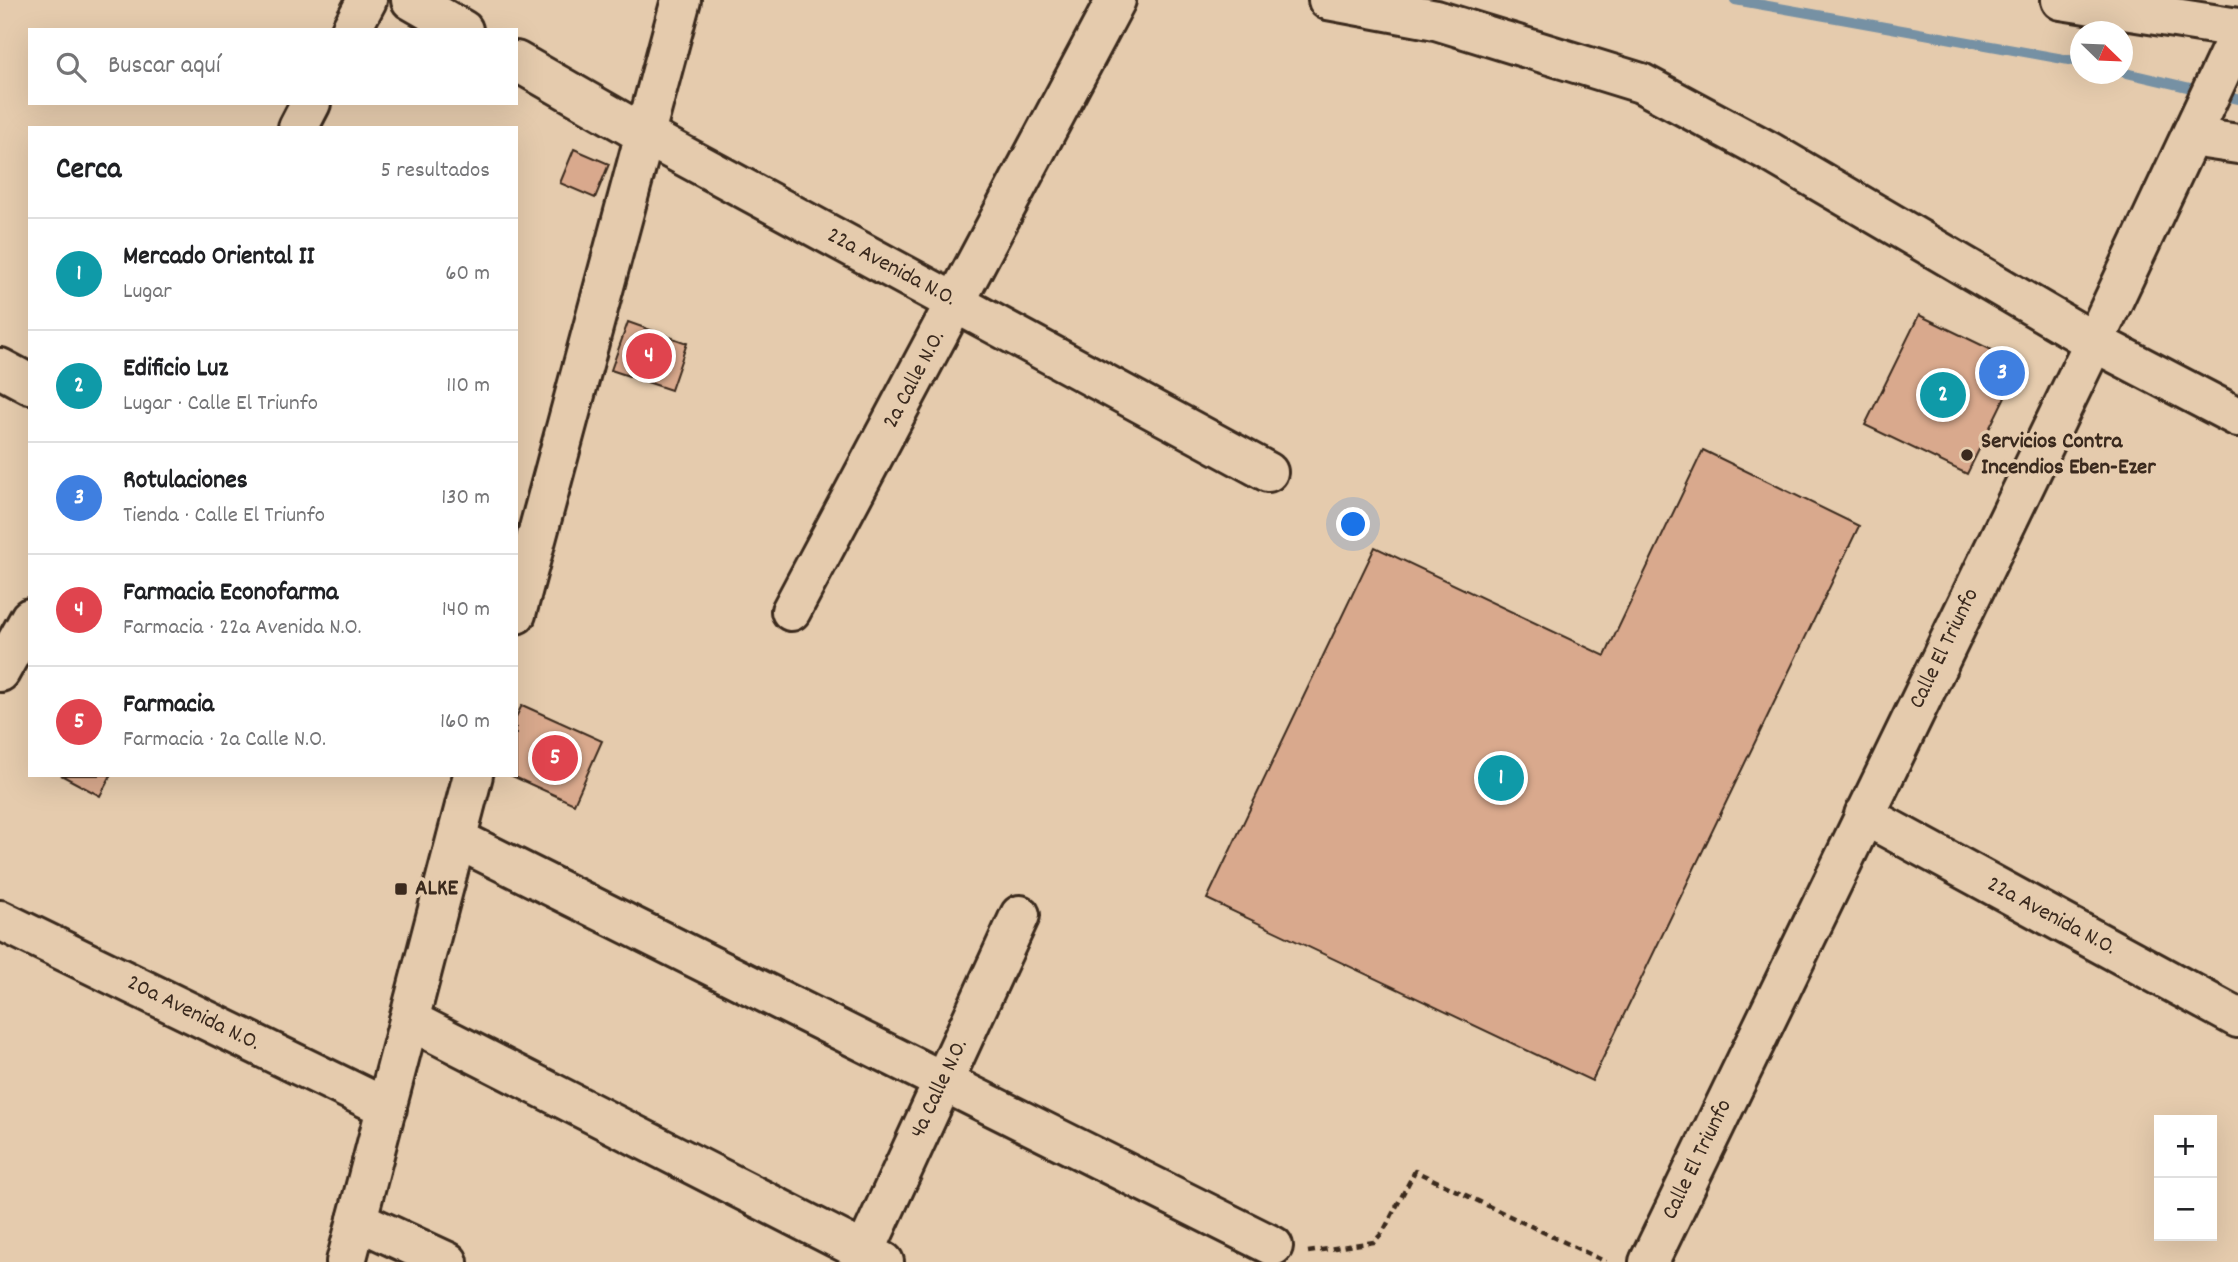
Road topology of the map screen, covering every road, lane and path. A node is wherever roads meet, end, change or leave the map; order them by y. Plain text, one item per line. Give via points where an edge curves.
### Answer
1 (368, 0) edge
2 (411, 0) edge
3 (681, 0) edge
4 (1115, 0) edge
5 (1328, 0) edge
6 (2062, 0) edge
7 (352, 28) edge
8 (460, 28) edge
9 (2238, 28) edge
10 (2231, 51) edge
11 (518, 62) edge
12 (310, 105) edge
13 (299, 126) edge
14 (2196, 127) junction
15 (647, 135) junction
16 (2238, 144) edge
17 (957, 304) junction
18 (2094, 342) junction
19 (0, 368) edge
20 (28, 383) edge
21 (2238, 417) edge
22 (1268, 472) dead end
23 (518, 607) edge
24 (791, 611) dead end
25 (28, 622) edge
26 (0, 672) edge
27 (472, 777) edge
28 (1864, 815) junction
29 (457, 839) junction
30 (1020, 915) dead end
31 (0, 920) edge
32 (2238, 1018) edge
33 (410, 1020) junction
34 (943, 1081) junction
35 (387, 1108) junction
36 (357, 1220) junction
37 (1273, 1246) joint
38 (869, 1259) edge
39 (346, 1262) edge
40 (448, 1262) edge
41 (1606, 1262) edge
42 (1649, 1262) edge

1 - 7 street
2 - 8 street
3 - 15 street
4 - 17 street, 2a Calle N.O.
5 - 18 street via 1436,20 1641,83 1768,151
6 - 9 street
10 - 14 street, Calle El Triunfo
11 - 15 street, 22a Avenida N.O.
12 - 13 street
14 - 16 street
14 - 18 street, Calle El Triunfo
15 - 17 street, 22a Avenida N.O.
15 - 23 street
17 - 22 street, 22a Avenida N.O.
17 - 24 street, 2a Calle N.O.
18 - 21 street
18 - 28 street, Calle El Triunfo
19 - 20 street
25 - 26 street
27 - 29 street
28 - 32 street, 22a Avenida N.O.
28 - 42 street, Calle El Triunfo
29 - 33 street
29 - 34 street
30 - 34 street, 4a Calle N.O.
31 - 35 street, 20a Avenida N.O.
33 - 35 street
33 - 38 street
34 - 37 street
34 - 38 street, 4a Calle N.O.
35 - 36 street
36 - 39 street
36 - 40 street
37 - 41 path via 1317,1252 1374,1241 1415,1171

